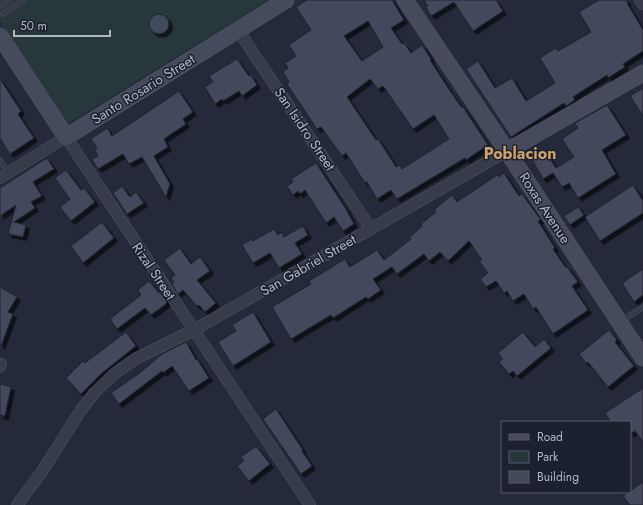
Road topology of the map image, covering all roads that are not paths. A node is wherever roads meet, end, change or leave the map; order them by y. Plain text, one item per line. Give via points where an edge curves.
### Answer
1 (9, 0) edge
2 (23, 0) edge
3 (286, 0) edge
4 (405, 0) edge
5 (640, 0) edge
6 (643, 4) edge
7 (0, 6) edge
8 (3, 14) dead end
9 (238, 30) junction
10 (0, 36) edge
11 (643, 73) edge
12 (66, 137) junction
13 (507, 151) junction
14 (0, 160) edge
15 (4, 176) edge
16 (371, 229) junction
17 (643, 306) edge
18 (619, 322) junction
19 (194, 330) junction
20 (643, 358) edge
21 (17, 505) edge
22 (310, 505) edge

1 - 7 lane
2 - 8 lane
3 - 9 main road, Santo Rosario Street
4 - 13 main road, Roxas Avenue
5 - 6 street
9 - 12 main road, Santo Rosario Street
9 - 16 street, San Isidro Street
10 - 12 main road, Rizal Street
11 - 13 main road, San Gabriel Street
12 - 15 street, Santo Rosario Street
12 - 19 street, Rizal Street
13 - 16 street, San Gabriel Street
13 - 18 main road, Roxas Avenue
14 - 15 lane
16 - 19 street, San Gabriel Street
17 - 18 lane
18 - 20 main road, Roxas Avenue
19 - 21 street, San Gabriel Street via 135,359 94,393
19 - 22 street, Rizal Street

